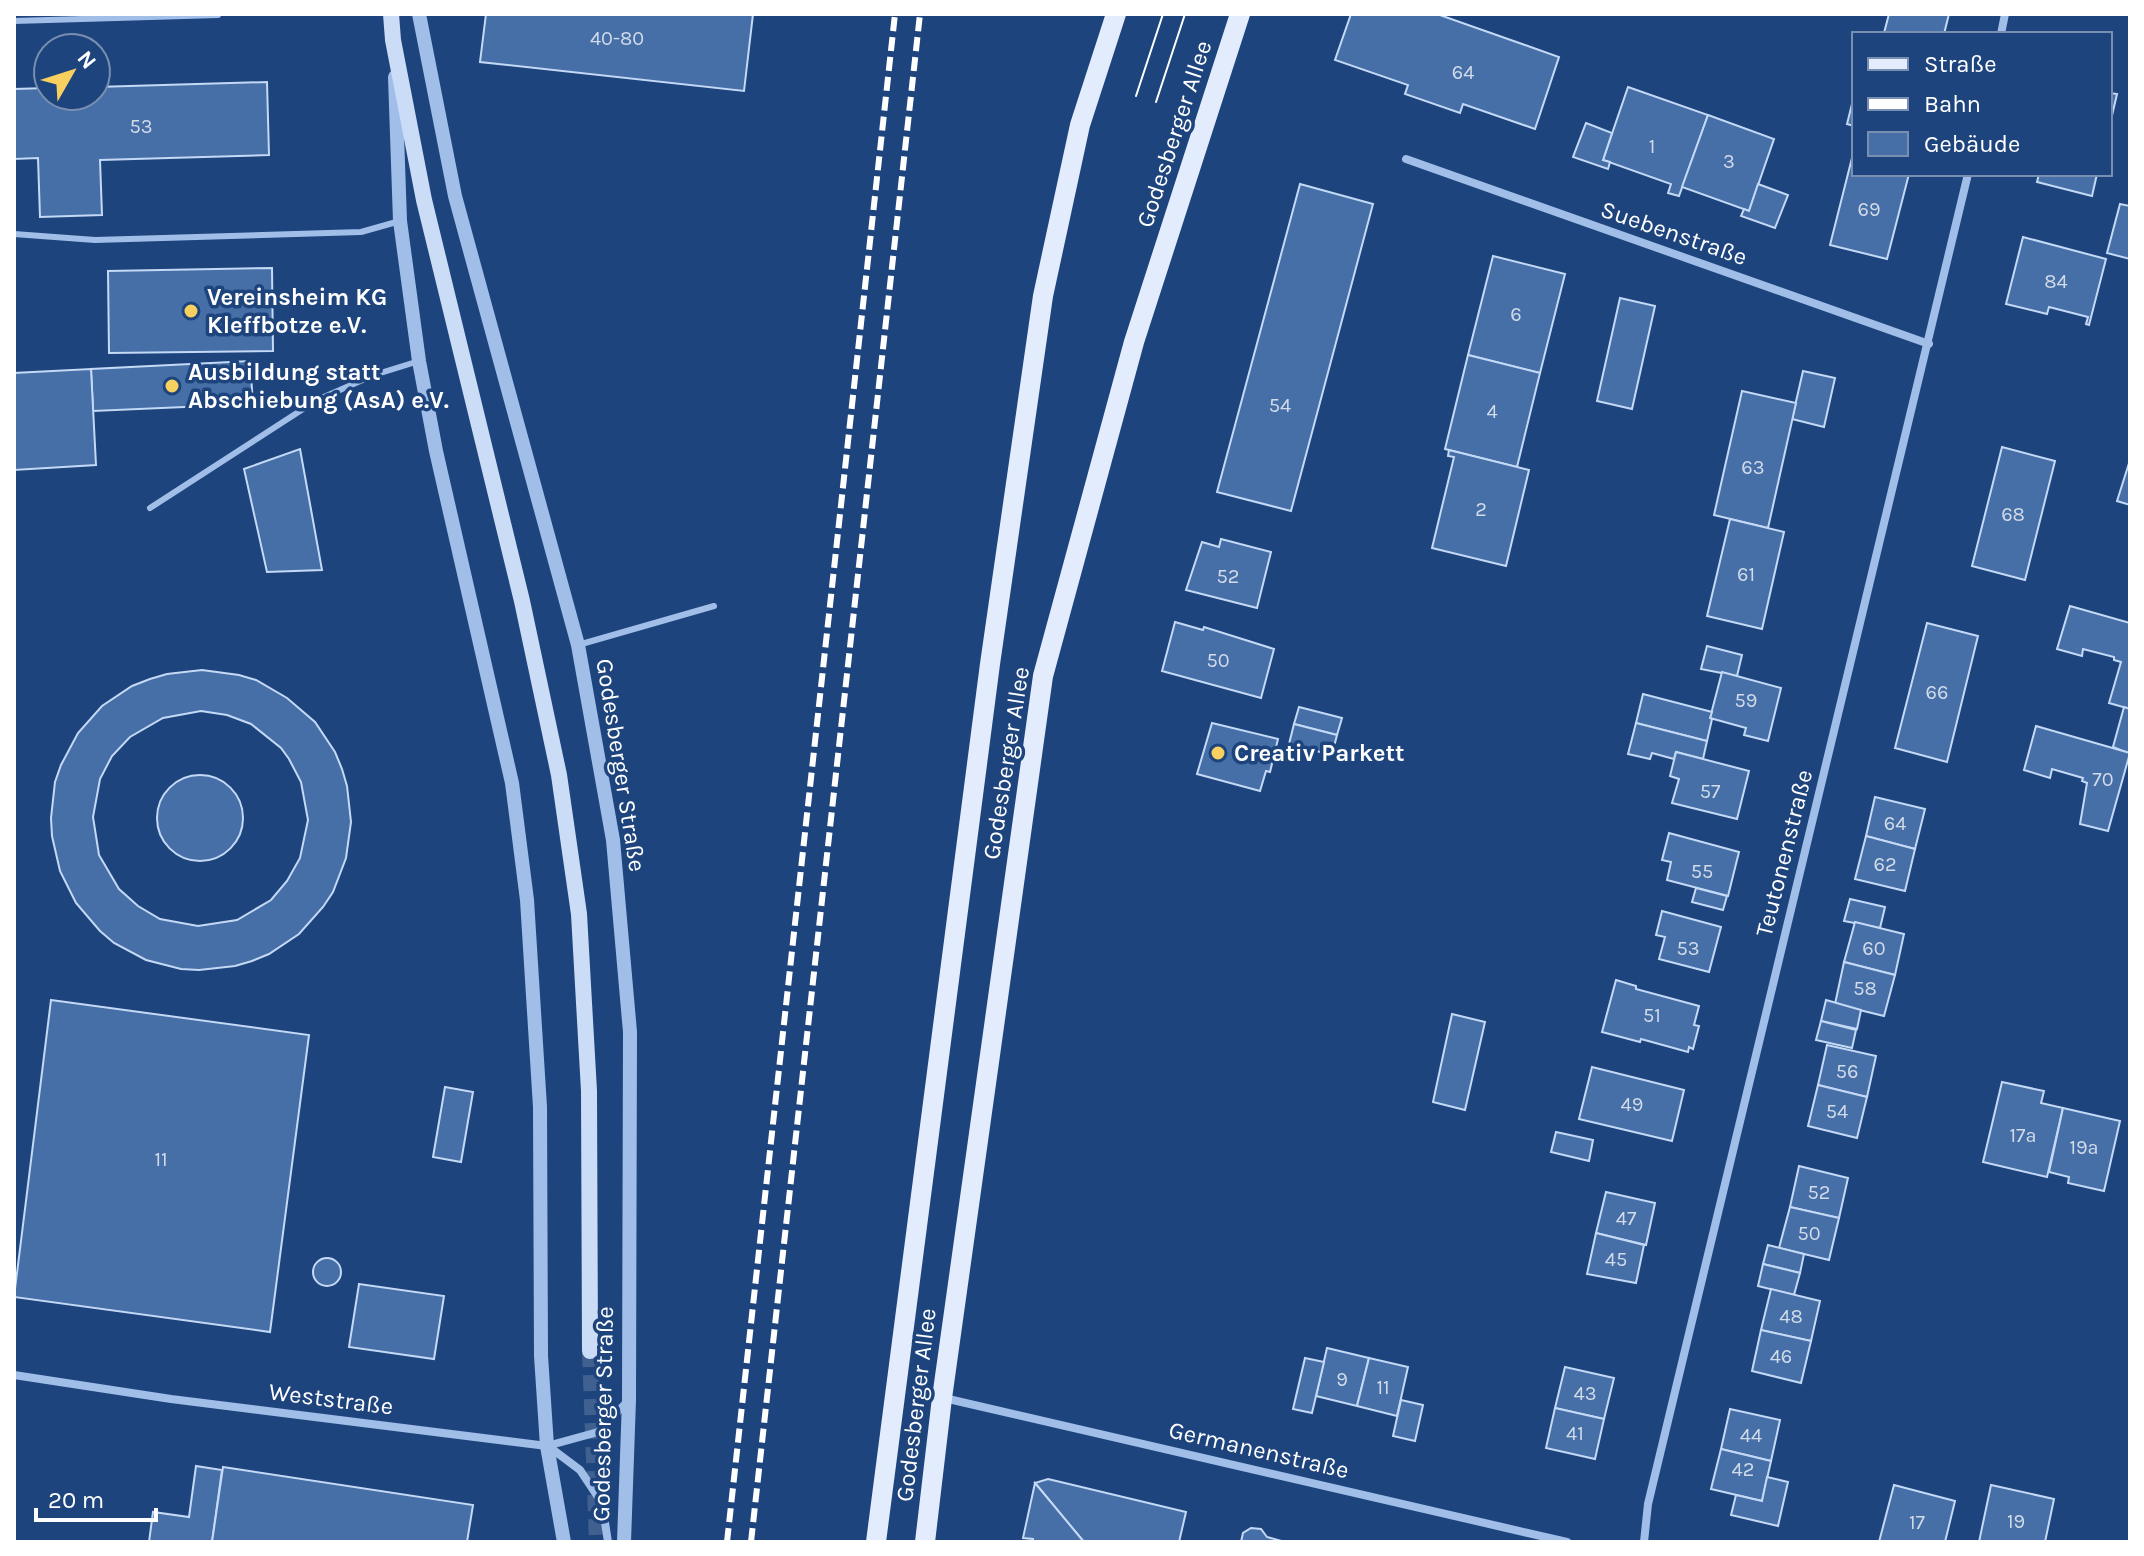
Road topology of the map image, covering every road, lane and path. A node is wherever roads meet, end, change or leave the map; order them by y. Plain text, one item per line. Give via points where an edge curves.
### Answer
1 (391, 14) edge
2 (419, 14) edge
3 (1116, 14) edge
4 (1240, 14) edge
5 (218, 15) edge
6 (14, 21) edge
7 (393, 40) junction
8 (1406, 159) dead end
9 (1968, 176) edge
10 (400, 221) junction
11 (14, 234) edge
12 (1929, 344) junction
13 (419, 361) junction
14 (150, 508) dead end
15 (714, 606) dead end
16 (578, 645) junction
17 (590, 1351) tunnel mouth
18 (14, 1375) edge
19 (942, 1398) junction
20 (629, 1400) junction
21 (547, 1446) junction
22 (564, 1542) edge
23 (608, 1542) edge
24 (624, 1542) edge
25 (876, 1542) edge
26 (925, 1542) edge
27 (1567, 1542) edge
28 (1644, 1542) edge

1 - 7 main road, Godesberger Straße
2 - 16 street, Godesberger Straße via 455,196
3 - 25 main road, Godesberger Allee via 1080,125 1043,296
4 - 19 main road, Godesberger Allee via 1134,342 1043,676
5 - 6 lane
7 - 10 street, Godesberger Straße
7 - 17 main road, Godesberger Straße via 424,200 559,775 579,914 589,1076
8 - 12 street, Suebenstraße
9 - 12 street, Teutonenstraße
10 - 11 lane via 361,232 95,240
10 - 13 street, Godesberger Straße
12 - 28 street, Teutonenstraße via 1666,1427
13 - 14 lane via 317,400
13 - 21 street, Godesberger Straße via 512,783 527,900 540,1107 541,1356
15 - 16 lane
16 - 20 street, Godesberger Straße via 613,840 630,1032
18 - 21 street, Weststraße
19 - 26 main road, Godesberger Allee
19 - 27 street, Germanenstraße
20 - 21 street, Weststraße via 598,1432
20 - 24 street, Godesberger Straße
21 - 22 street, Godesberger Straße
21 - 23 street, Godesberger Straße via 580,1470 602,1503

